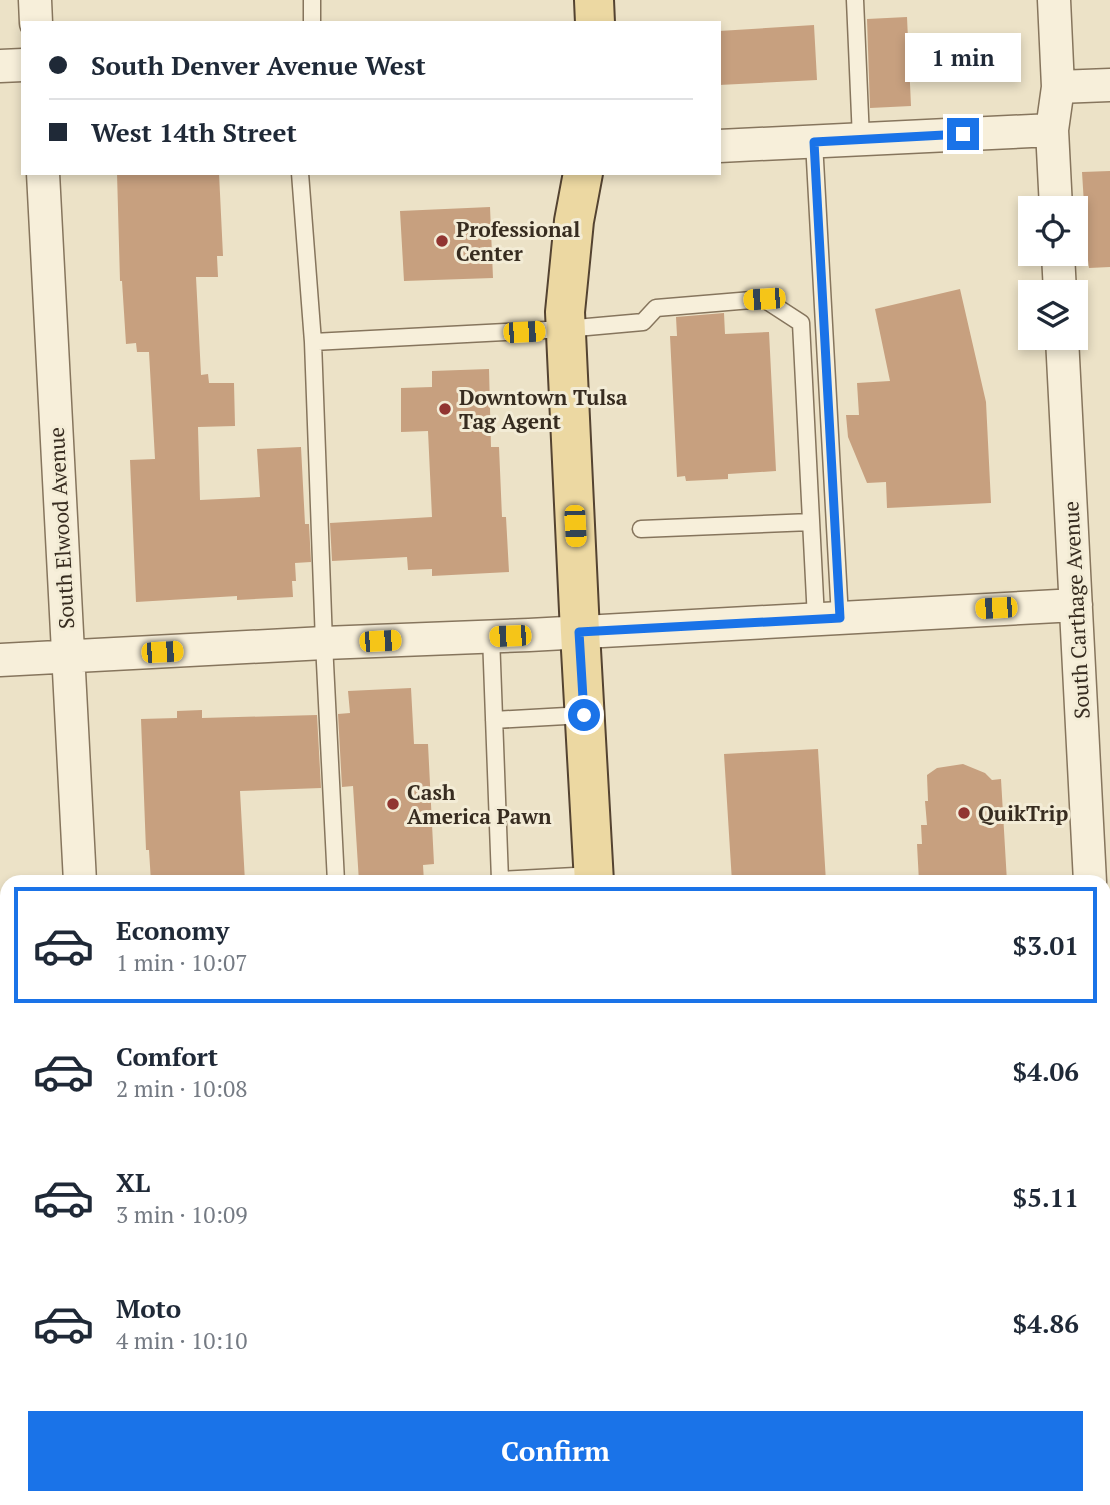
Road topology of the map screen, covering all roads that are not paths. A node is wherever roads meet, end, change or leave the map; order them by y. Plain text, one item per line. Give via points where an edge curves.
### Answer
1 (35, 0) edge
2 (312, 0) edge
3 (594, 0) edge
4 (855, 0) edge
5 (1054, 0) edge
6 (36, 21) edge
7 (312, 21) edge
8 (595, 21) edge
9 (21, 65) edge
10 (0, 66) edge
11 (1110, 85) edge
12 (1058, 87) junction
13 (1052, 130) junction
14 (861, 139) junction
15 (814, 142) junction
16 (721, 146) edge
17 (44, 175) edge
18 (300, 175) edge
19 (583, 175) edge
20 (1055, 196) edge
21 (565, 329) junction
22 (313, 342) junction
23 (1063, 350) edge
24 (811, 522) junction
25 (641, 529) dead end
26 (1076, 605) junction
27 (828, 618) junction
28 (579, 632) junction
29 (491, 636) junction
30 (324, 643) junction
31 (68, 657) junction
32 (0, 660) edge
33 (584, 715) junction
34 (494, 720) junction
35 (80, 875) edge
36 (336, 875) edge
37 (500, 875) edge
38 (594, 875) edge
39 (1090, 875) edge

1 - 6 street
2 - 7 lane
3 - 8 main road
4 - 14 lane
5 - 12 street
9 - 10 street
11 - 12 street
12 - 13 street
13 - 14 street
13 - 20 street
14 - 15 street
15 - 16 street
15 - 27 lane
17 - 31 street, South Elwood Avenue
18 - 22 lane
19 - 21 main road
21 - 22 lane
21 - 24 lane via 643,322 656,308 764,299 801,323
21 - 28 main road
22 - 30 lane
23 - 26 street, South Carthage Avenue
24 - 25 lane
24 - 27 lane
26 - 27 street
26 - 39 street, South Carthage Avenue
27 - 28 street
28 - 29 street
28 - 33 main road
29 - 30 street
29 - 34 lane
30 - 31 street
30 - 36 lane
31 - 32 street
31 - 35 street, South Elwood Avenue
33 - 34 lane
33 - 38 main road
34 - 37 lane

